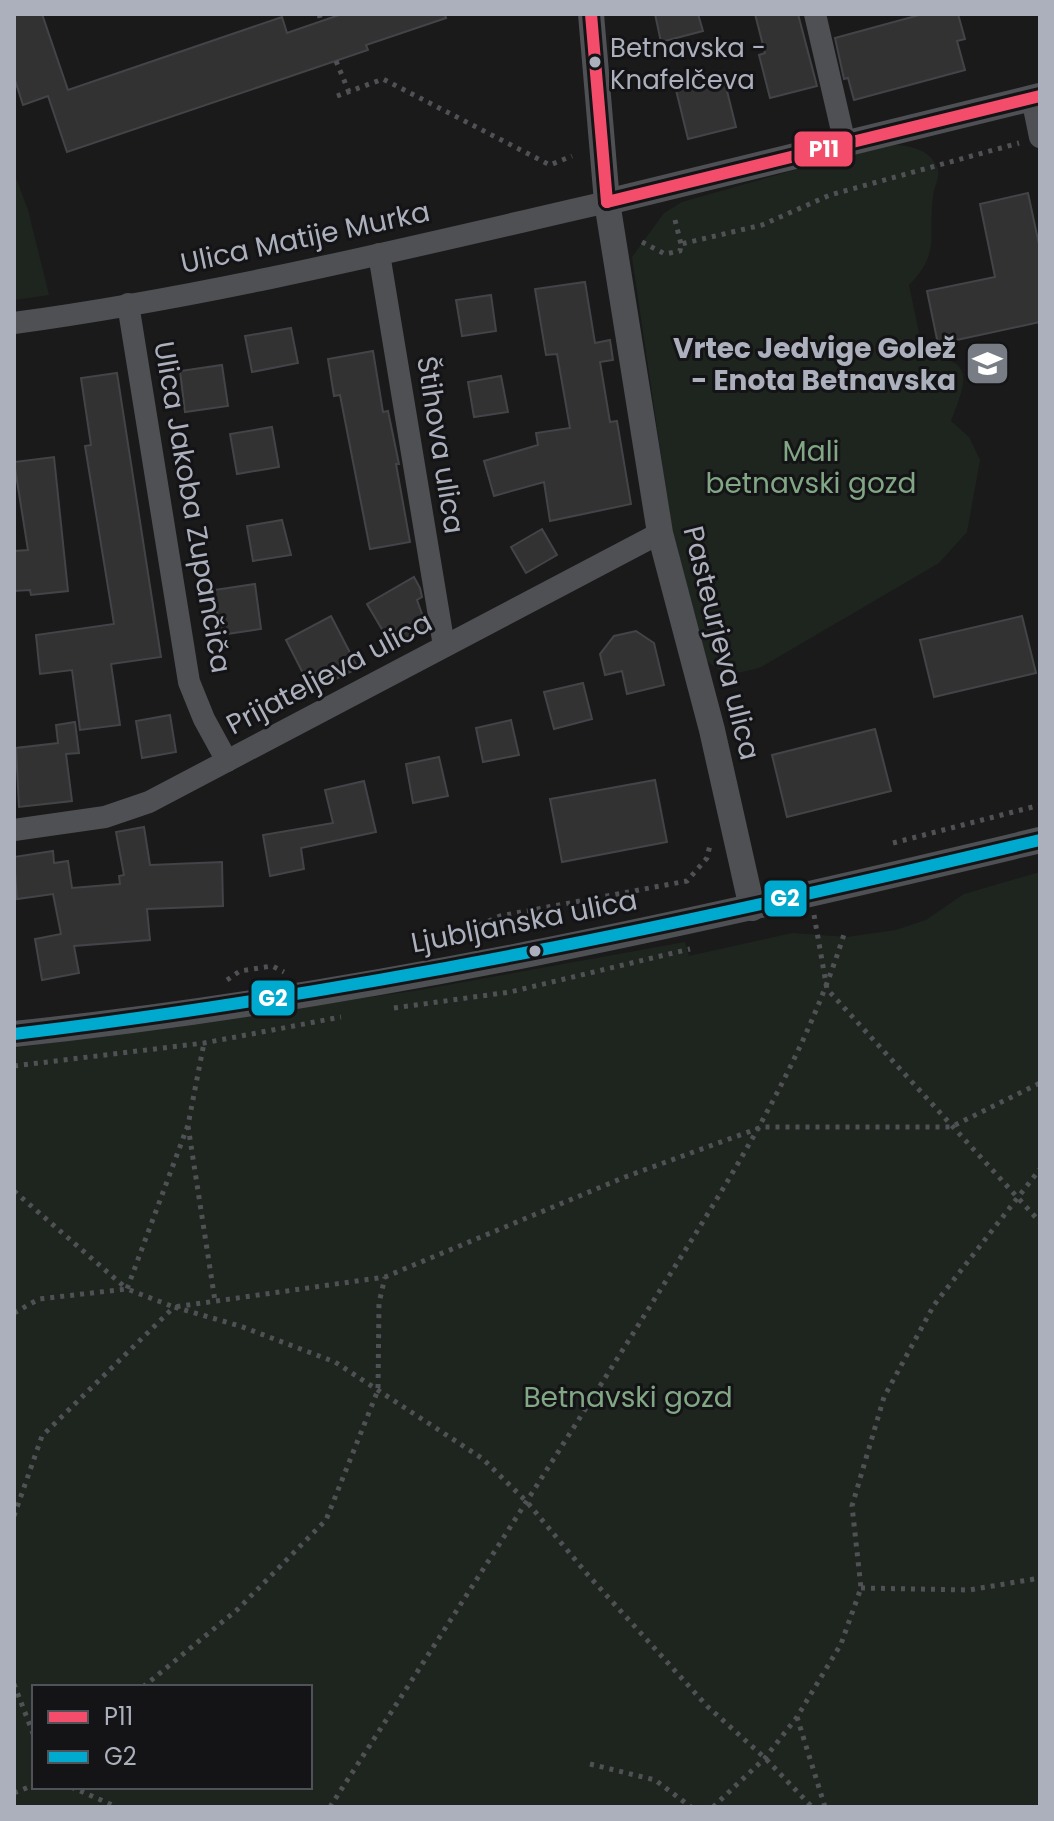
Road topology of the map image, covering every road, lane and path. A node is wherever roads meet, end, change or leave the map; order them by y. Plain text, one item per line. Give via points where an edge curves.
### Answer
1 (319, 14) edge
2 (591, 14) edge
3 (815, 14) edge
4 (321, 21) dead end
5 (336, 61) dead end
6 (349, 92) junction
7 (337, 96) dead end
8 (1036, 97) edge
9 (1034, 139) edge
10 (845, 144) junction
11 (572, 156) dead end
12 (607, 202) junction
13 (675, 220) dead end
14 (642, 242) dead end
15 (681, 244) junction
16 (379, 254) junction
17 (128, 304) junction
18 (14, 323) edge
19 (660, 533) junction
20 (444, 646) junction
21 (227, 761) junction
22 (1040, 805) edge
23 (14, 830) edge
24 (711, 837) dead end
25 (1040, 840) edge
26 (893, 843) dead end
27 (752, 908) junction
28 (816, 924) dead end
29 (845, 931) dead end
30 (430, 945) dead end
31 (296, 970) dead end
32 (240, 971) dead end
33 (827, 989) junction
34 (14, 1034) edge
35 (204, 1043) dead end
36 (1040, 1083) edge
37 (188, 1125) junction
38 (762, 1127) junction
39 (951, 1127) junction
40 (1040, 1169) edge
41 (14, 1191) edge
42 (1015, 1196) junction
43 (1040, 1222) edge
44 (385, 1277) junction
45 (127, 1289) junction
46 (215, 1301) junction
47 (174, 1307) junction
48 (14, 1313) edge
49 (378, 1390) junction
50 (527, 1502) junction
51 (14, 1516) edge
52 (1040, 1578) edge
53 (861, 1588) junction
54 (14, 1684) edge
55 (145, 1685) edge
56 (797, 1717) junction
57 (32, 1731) edge
58 (765, 1758) junction
59 (590, 1764) dead end
60 (76, 1789) edge
61 (117, 1807) edge
62 (330, 1807) edge
63 (691, 1807) edge
64 (713, 1807) edge
65 (812, 1807) edge
66 (825, 1807) edge

1 - 4 path
2 - 12 street, Pasteurjeva ulica
3 - 10 street
5 - 6 path
6 - 7 path
6 - 11 path via 383,79 550,165
8 - 9 street
8 - 10 street
9 - 15 path via 830,195 762,225
10 - 12 street
12 - 16 street, Ulica Matije Murka
12 - 19 street, Pasteurjeva ulica
13 - 15 path
14 - 15 path via 665,254 680,251
16 - 17 street, Ulica Matije Murka
16 - 20 street, Štihova ulica
17 - 18 street, Ulica Matije Murka
17 - 21 street, Ulica Jakoba Zupančiča via 189,682
19 - 20 street, Prijateljeva ulica
19 - 27 street, Pasteurjeva ulica
20 - 21 street, Prijateljeva ulica
21 - 23 street, Prijateljeva ulica via 127,811
22 - 26 path
24 - 30 path via 707,858 687,881 500,916
25 - 27 street, Ljubljanska ulica
27 - 34 street, Ljubljanska ulica via 344,987
28 - 33 path
29 - 33 path
31 - 32 path via 281,973 272,966
33 - 38 path
33 - 39 path
35 - 37 path
36 - 39 path
37 - 45 path
37 - 46 path
38 - 39 path
38 - 44 path via 625,1177
38 - 50 path
39 - 42 path
40 - 42 path
41 - 45 path
42 - 43 path
42 - 53 path via 934,1305 884,1397 852,1506
44 - 46 path
44 - 49 path via 379,1303
45 - 47 path
45 - 48 path via 39,1299
46 - 47 path
47 - 49 path via 335,1362
47 - 51 path via 42,1436
49 - 50 path via 483,1459
49 - 55 path via 326,1520 238,1609
50 - 58 path via 707,1706
50 - 62 path
52 - 53 path via 969,1590
53 - 56 path via 841,1644
54 - 57 path
56 - 58 path
56 - 66 path
58 - 64 path
58 - 65 path
59 - 63 path via 655,1780
60 - 61 path

